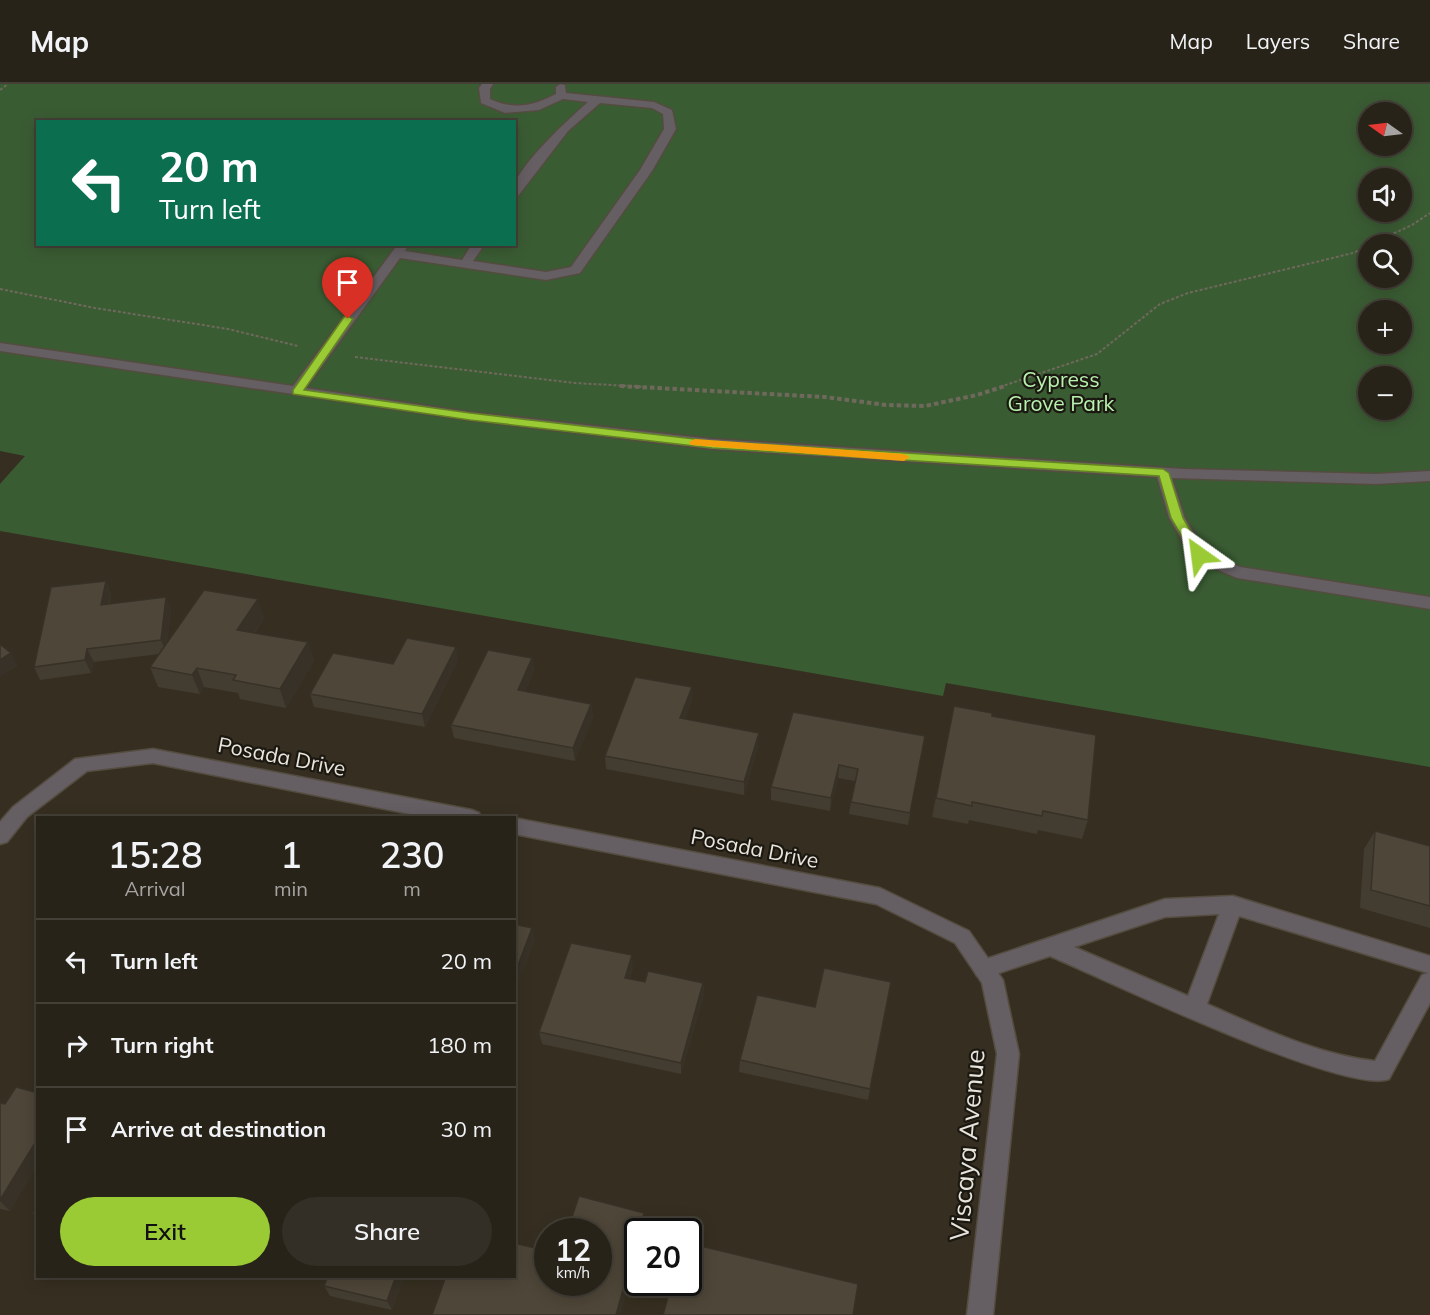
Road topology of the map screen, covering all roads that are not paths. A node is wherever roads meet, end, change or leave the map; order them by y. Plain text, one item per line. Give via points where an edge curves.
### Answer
1 (488, 84) edge
2 (561, 90) edge
3 (596, 101) junction
4 (506, 111) junction
5 (499, 120) edge
6 (516, 190) edge
7 (478, 246) edge
8 (401, 249) edge
9 (465, 264) junction
10 (0, 347) edge
11 (296, 392) junction
12 (1163, 473) junction
13 (1430, 476) edge
14 (1430, 603) edge
15 (462, 816) edge
16 (516, 826) edge
17 (0, 836) edge
18 (880, 896) joint
19 (1233, 905) junction
20 (1049, 946) junction
21 (1430, 965) edge
22 (984, 969) junction
23 (1430, 982) edge
24 (1194, 1009) junction
25 (980, 1315) edge

1 - 4 street via 484,88 485,101
2 - 3 street
2 - 4 street via 538,107
3 - 6 street via 564,129
3 - 9 street via 654,105 668,112 670,129 646,171 575,270 546,276
4 - 5 street
7 - 9 street
8 - 9 street
8 - 11 street
10 - 11 street
11 - 12 street via 712,444
12 - 13 street via 1376,479
12 - 14 street via 1177,518 1199,555 1237,572
15 - 17 street, Posada Drive via 153,756 82,764 20,812
16 - 18 street, Posada Drive
18 - 22 street, Viscaya Avenue via 962,938
19 - 20 street via 1165,908
19 - 21 street
19 - 24 street
20 - 22 street
20 - 24 street
22 - 25 street, Viscaya Avenue via 992,980 1008,1054
23 - 24 street via 1381,1072 1354,1069 1271,1042

